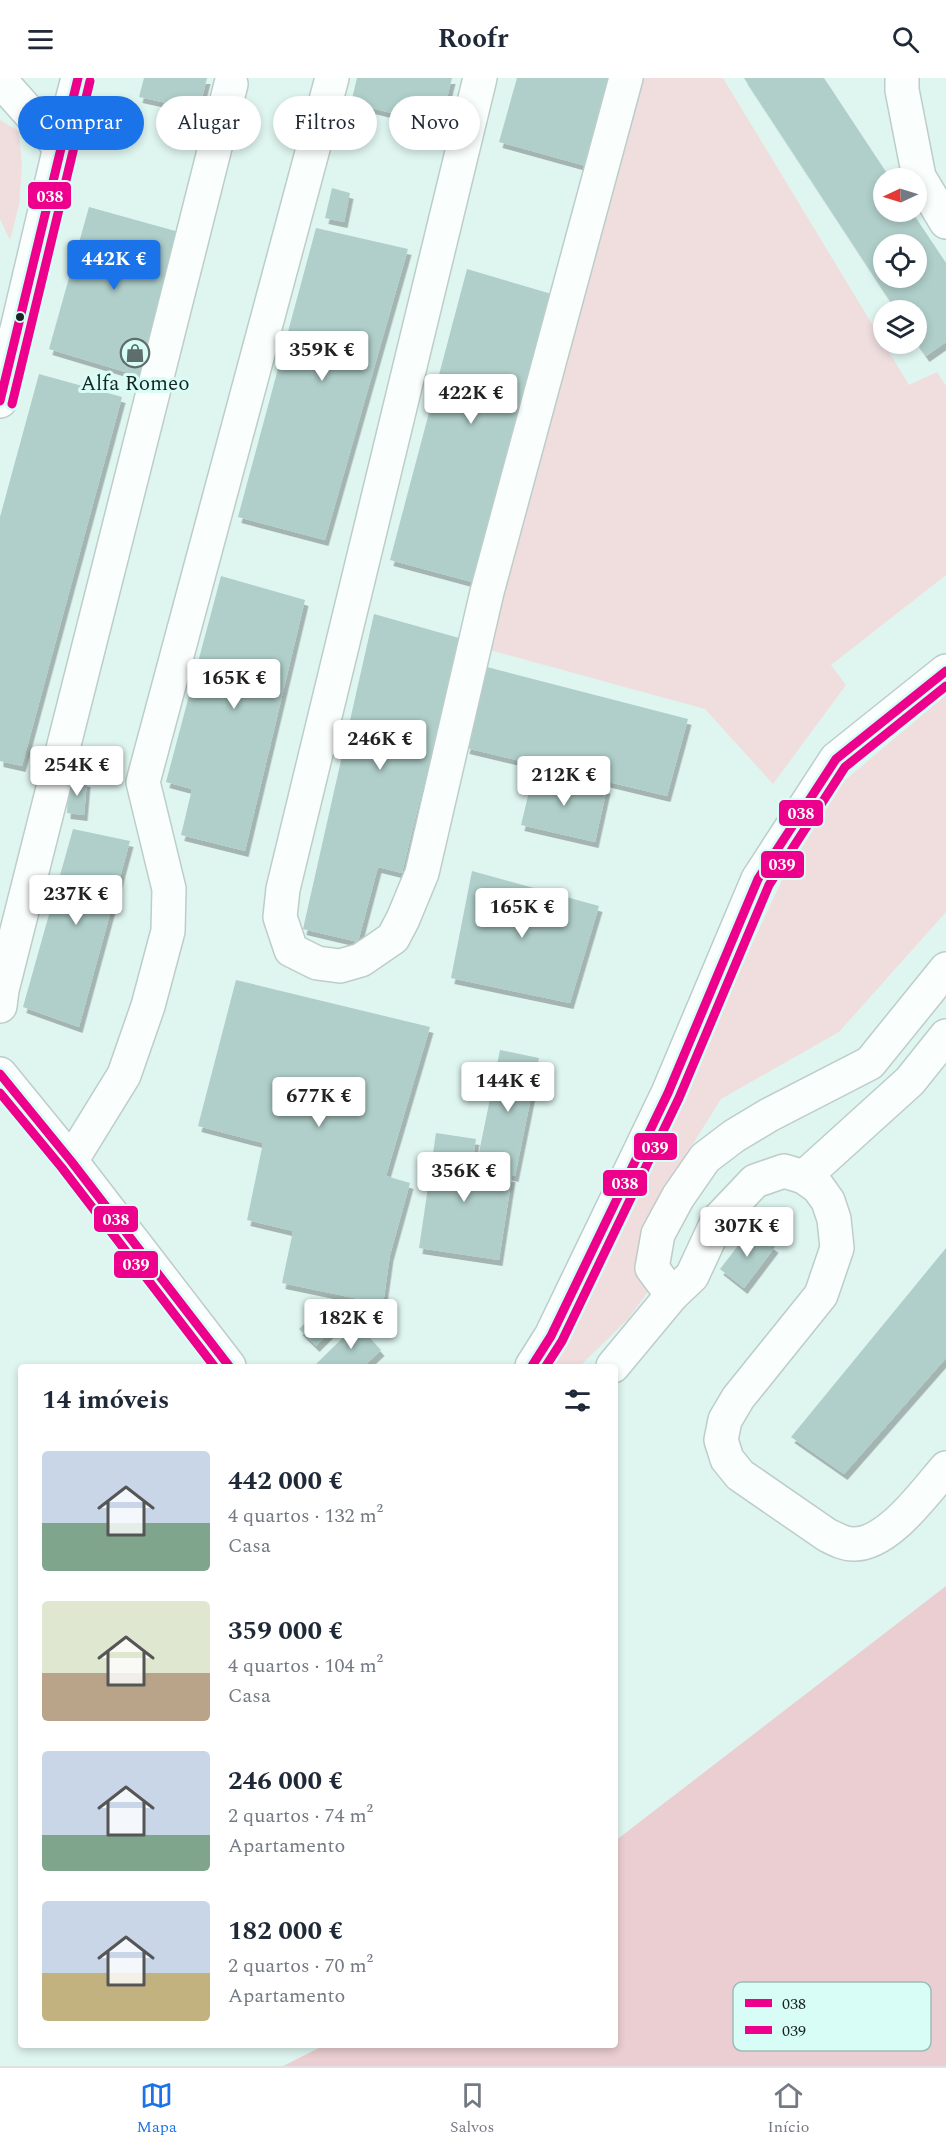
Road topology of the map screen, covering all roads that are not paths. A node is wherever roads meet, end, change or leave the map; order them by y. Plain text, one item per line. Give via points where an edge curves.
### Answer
1 (78, 78) edge
2 (332, 78) edge
3 (480, 78) edge
4 (626, 78) edge
5 (902, 78) edge
6 (0, 80) edge
7 (231, 84) dead end
8 (73, 96) edge
9 (18, 100) edge
10 (59, 150) edge
11 (946, 222) edge
12 (0, 401) edge
13 (946, 671) edge
14 (8, 935) edge
15 (946, 969) edge
16 (0, 1006) edge
17 (946, 1036) edge
18 (0, 1074) edge
19 (71, 1161) junction
20 (804, 1177) junction
21 (672, 1295) junction
22 (227, 1364) edge
23 (533, 1364) edge
24 (615, 1364) edge
25 (946, 1468) edge

1 - 8 lane
2 - 19 lane via 143,782 169,889 168,931 124,1075
3 - 4 lane via 283,888 280,917 291,950 317,963 340,966 361,960 393,938 422,873 487,592
5 - 11 lane via 919,177
6 - 9 lane
7 - 14 lane
10 - 12 lane
13 - 23 lane via 836,759 758,879 668,1093 551,1336
14 - 16 lane
15 - 21 lane via 870,1063 769,1115 705,1158 658,1234 652,1268
17 - 20 lane via 909,1081
18 - 19 lane
19 - 22 lane
20 - 21 lane via 784,1171 755,1181 718,1220 692,1276
20 - 25 lane via 818,1186 828,1202 837,1248 821,1295 738,1398 725,1420 721,1440 727,1459 740,1475 827,1535 855,1545 896,1524
21 - 24 lane

